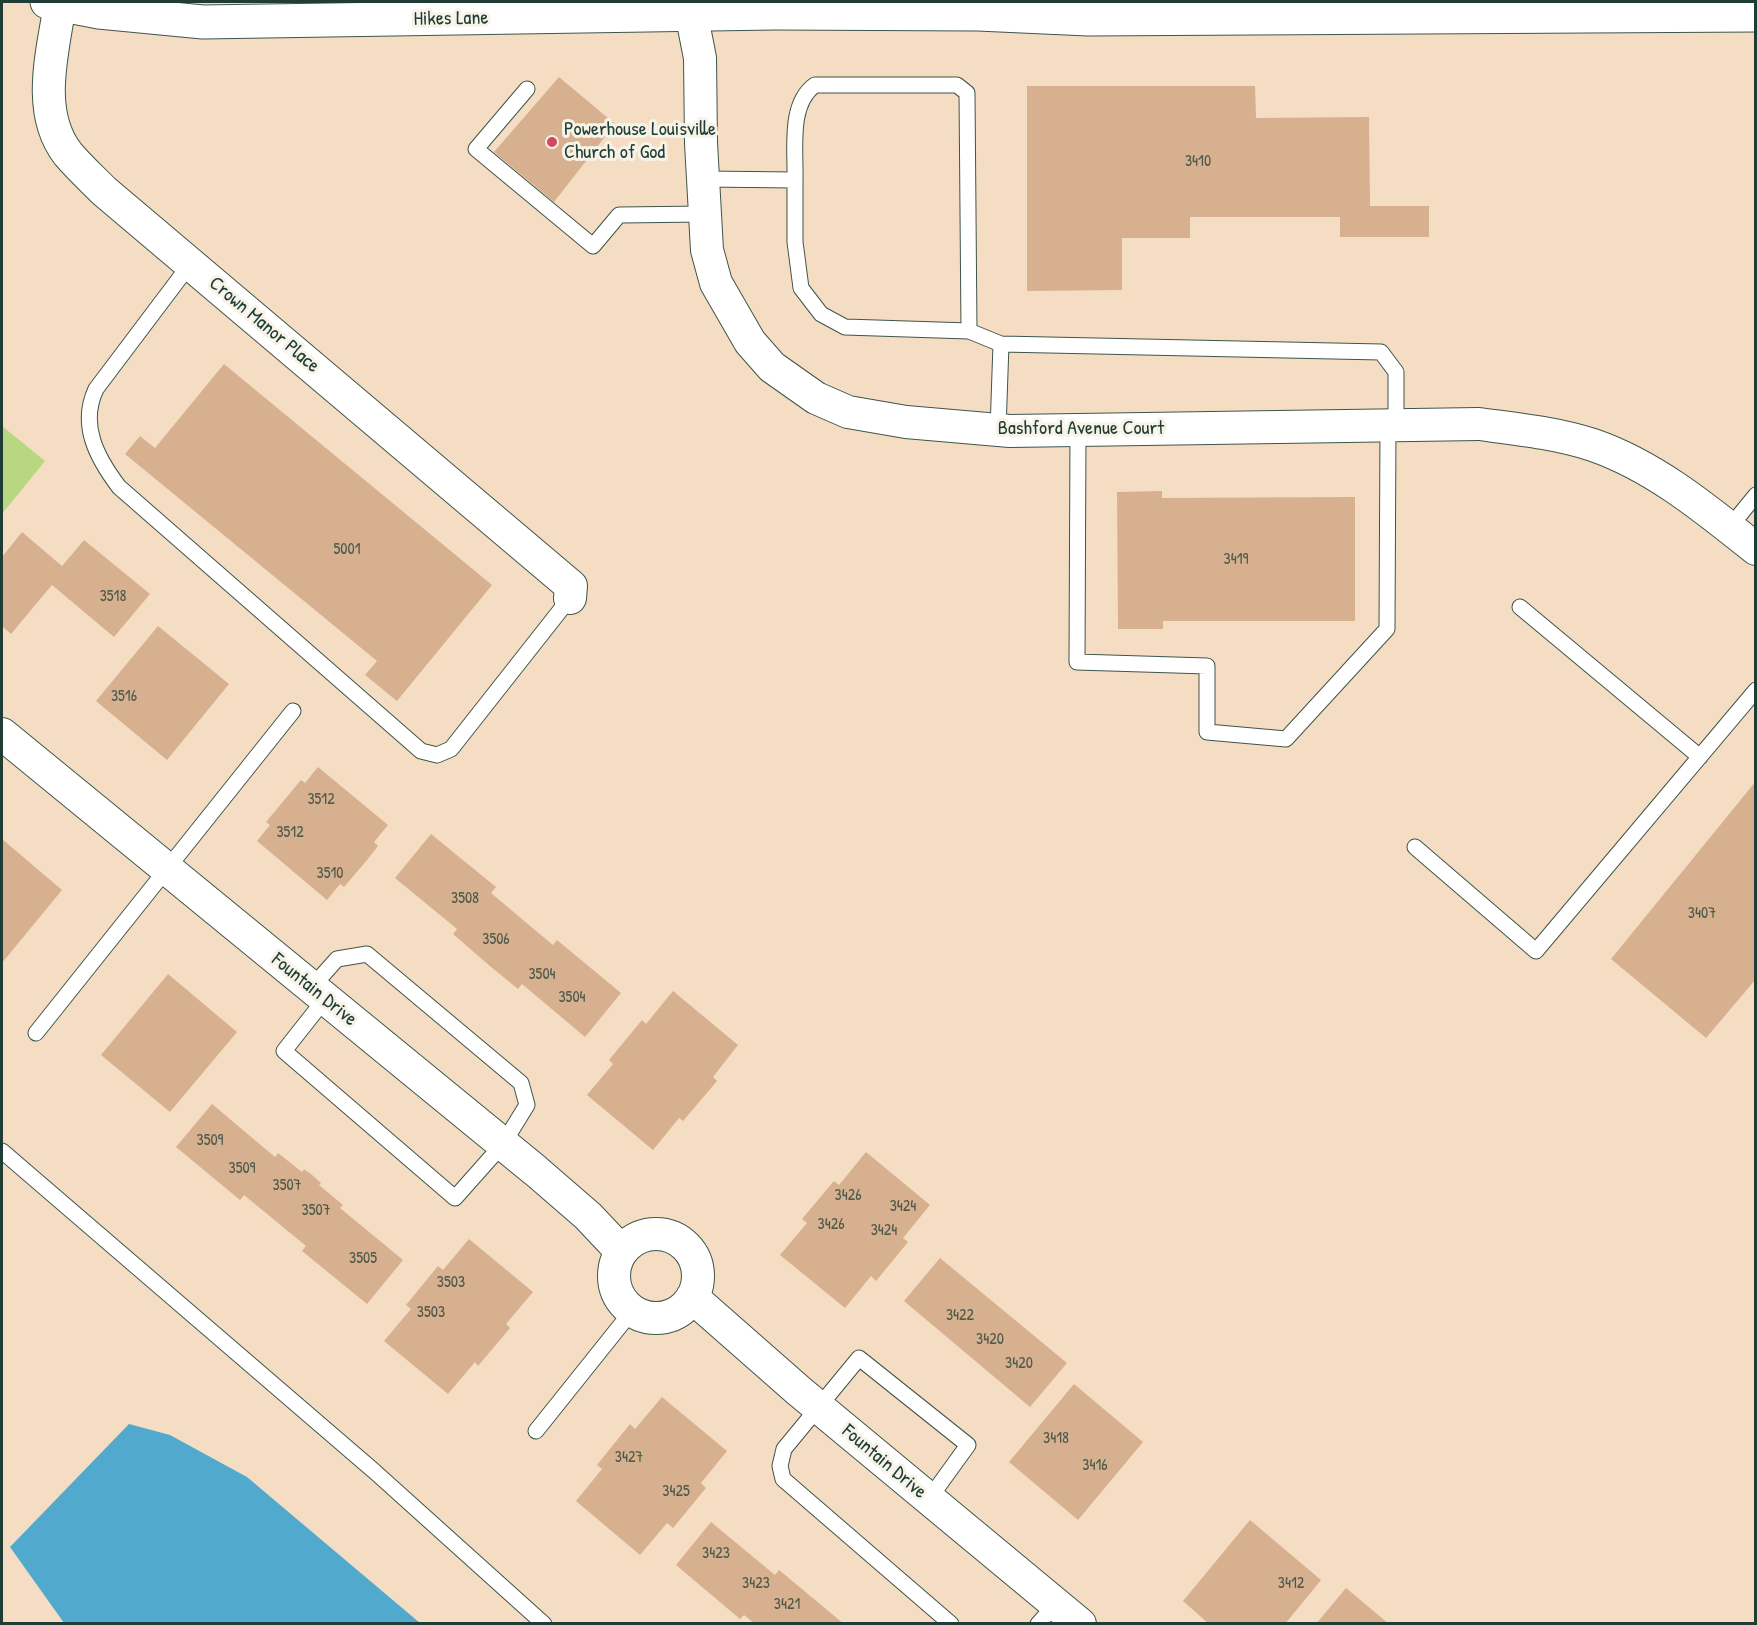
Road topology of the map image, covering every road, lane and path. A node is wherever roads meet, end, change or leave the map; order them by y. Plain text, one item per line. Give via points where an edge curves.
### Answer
1 (53, 3) edge
2 (690, 8) edge
3 (1755, 15) edge
4 (527, 89) dead end
5 (703, 179) junction
6 (795, 180) junction
7 (705, 214) junction
8 (191, 263) junction
9 (969, 332) junction
10 (1001, 344) junction
11 (1392, 425) junction
12 (998, 430) junction
13 (1078, 430) junction
14 (1755, 495) edge
15 (1729, 528) junction
16 (1755, 549) edge
17 (570, 598) joint
18 (1520, 607) dead end
19 (1755, 690) edge
20 (293, 711) dead end
21 (6, 745) edge
22 (1700, 757) junction
23 (1415, 847) dead end
24 (165, 870) junction
25 (318, 993) junction
26 (36, 1033) dead end
27 (503, 1144) junction
28 (2, 1151) edge
29 (621, 1251) junction
30 (692, 1297) junction
31 (633, 1311) junction
32 (818, 1407) junction
33 (536, 1431) dead end
34 (929, 1499) junction
35 (1047, 1613) edge
36 (544, 1623) edge
37 (951, 1623) edge
38 (1080, 1623) edge

1 - 2 street, Hikes Lane via 99,12 203,22
1 - 8 street, Crown Manor Place via 49,105 67,153 104,191
2 - 3 street, Hikes Lane via 1088,19
2 - 5 street, Bashford Avenue Court via 700,58
4 - 7 lane via 476,149 593,246 619,215
5 - 6 lane
5 - 7 street, Bashford Avenue Court
6 - 9 lane via 795,242 801,288 821,314 845,327
6 - 9 lane via 799,105 815,85 957,85 967,93
7 - 12 street, Bashford Avenue Court via 707,250 716,283 750,342 788,380 848,412 906,422
8 - 17 street, Crown Manor Place via 571,586
8 - 17 lane via 90,402 87,419 91,437 107,471 128,495 422,752 436,755 451,749
9 - 10 lane
10 - 11 lane via 1381,352 1396,372
10 - 12 lane
11 - 13 street, Bashford Avenue Court
11 - 13 lane via 1387,629 1286,739 1207,732 1207,666 1077,662
11 - 15 street, Bashford Avenue Court via 1479,424 1545,433 1593,445 1639,465
12 - 13 street, Bashford Avenue Court
14 - 15 lane
15 - 16 street, Bashford Avenue Court
18 - 22 lane
19 - 22 lane
20 - 24 lane
21 - 24 street, Fountain Drive
22 - 23 lane via 1536,951
24 - 25 street, Fountain Drive
24 - 26 lane
25 - 27 street, Fountain Drive
25 - 27 lane via 338,959 367,954 521,1083 527,1105
25 - 27 lane via 284,1051 455,1198
27 - 29 street, Fountain Drive via 588,1216
28 - 36 lane
29 - 30 street via 642,1235 669,1235 681,1241 697,1265 698,1279
29 - 31 street via 613,1277 622,1302
30 - 31 street via 674,1314 660,1318
30 - 32 street, Fountain Drive
31 - 33 lane
32 - 34 street, Fountain Drive
32 - 34 lane via 859,1358 968,1445
32 - 37 lane via 784,1449 780,1466 783,1479
34 - 35 street, Fountain Drive
35 - 38 street, Fountain Drive

